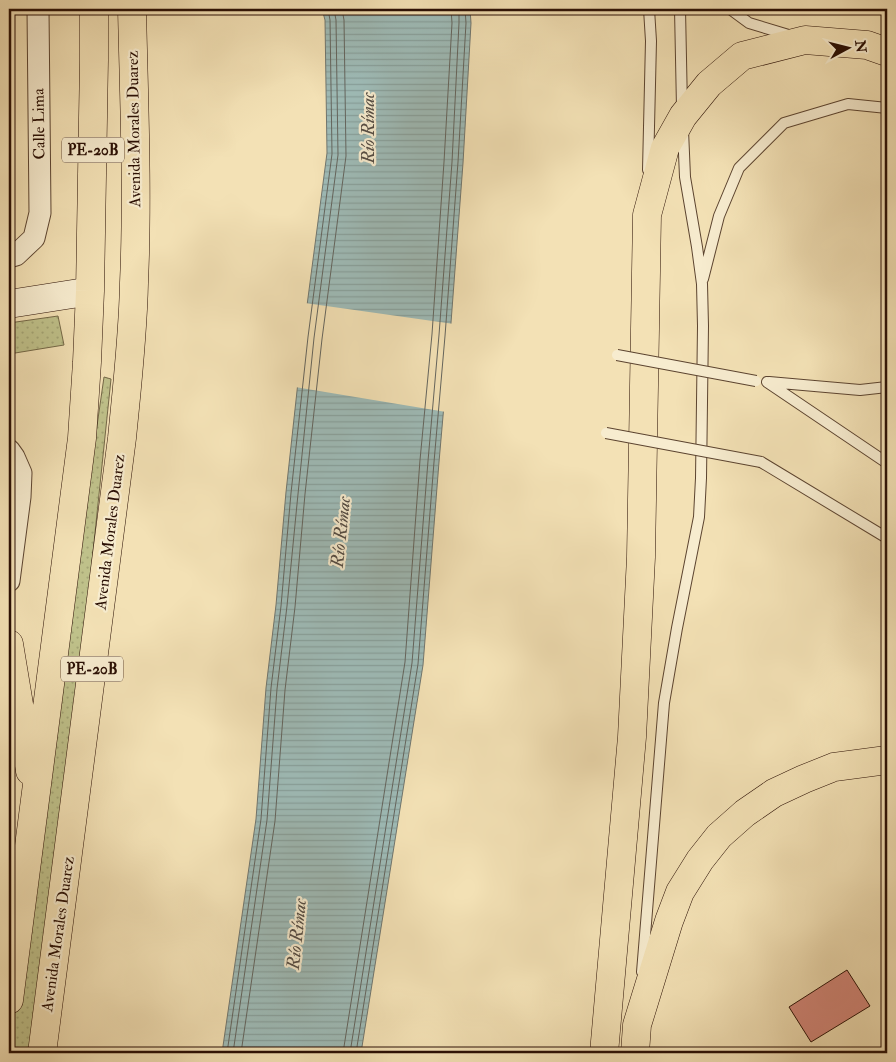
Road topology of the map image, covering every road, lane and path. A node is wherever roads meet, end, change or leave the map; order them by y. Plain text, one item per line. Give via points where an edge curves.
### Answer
1 (38, 9) edge
2 (74, 9) edge
3 (94, 9) edge
4 (132, 9) edge
5 (649, 9) edge
6 (680, 9) edge
7 (730, 9) edge
8 (805, 40) junction
9 (887, 52) edge
10 (94, 60) junction
11 (887, 108) edge
12 (683, 116) junction
13 (647, 215) junction
14 (9, 257) edge
15 (702, 284) junction
16 (79, 292) dead end
17 (9, 304) edge
18 (617, 355) dead end
19 (767, 382) junction
20 (887, 387) edge
21 (606, 433) dead end
22 (9, 450) edge
23 (887, 463) edge
24 (887, 538) edge
25 (9, 581) edge
26 (9, 644) edge
27 (887, 760) edge
28 (35, 800) junction
29 (9, 1000) edge
30 (637, 1025) junction
31 (42, 1053) edge
32 (604, 1053) edge
33 (635, 1053) edge

1 - 14 street, Calle Lima via 40,213 34,238 16,255
2 - 10 main road
3 - 10 main road, PE-20B
4 - 31 main road, Avenida Morales Duarez / PE-20B via 136,221 130,356
5 - 13 lane
6 - 12 lane
7 - 8 lane via 749,23
8 - 9 main road via 867,45
8 - 12 main road via 742,56 709,84
10 - 28 main road, PE-20B via 90,291 82,438
11 - 15 lane via 848,104 784,123 739,168 719,216
12 - 13 main road via 665,148
12 - 15 lane via 685,177
13 - 32 main road via 641,557 633,718
15 - 30 lane via 698,517 665,695
16 - 17 main road
18 - 19 lane, bridge
19 - 20 lane via 860,390
19 - 23 lane
21 - 24 lane, bridge via 761,462
22 - 25 street via 21,473
26 - 28 main road
27 - 30 main road via 834,767 804,779 774,793 719,836 680,892
28 - 29 main road, PE-20B
30 - 33 main road

